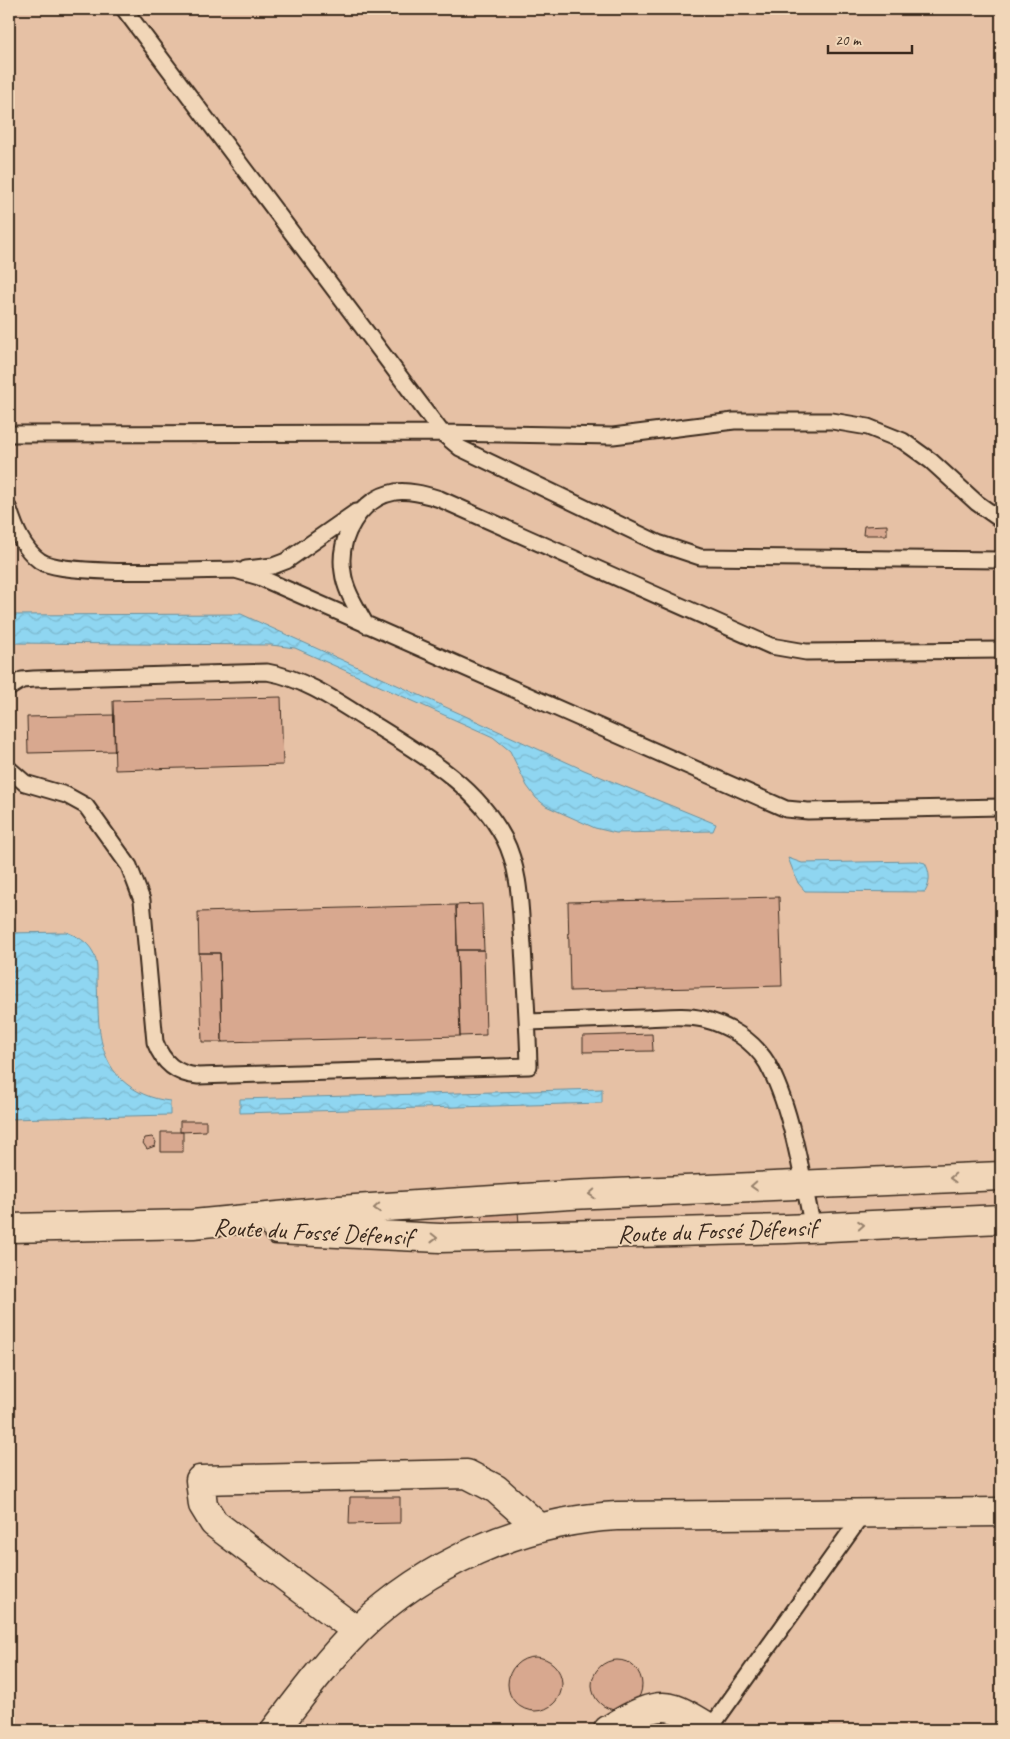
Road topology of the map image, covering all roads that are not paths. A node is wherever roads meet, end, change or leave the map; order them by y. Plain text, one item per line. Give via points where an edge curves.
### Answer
1 (124, 9) edge
2 (442, 433) junction
3 (9, 434) edge
4 (367, 504) junction
5 (9, 509) edge
6 (1001, 520) edge
7 (1001, 560) edge
8 (235, 570) junction
9 (366, 625) junction
10 (1001, 650) edge
11 (9, 688) edge
12 (9, 768) edge
13 (1001, 807) edge
14 (528, 1022) junction
15 (1001, 1176) edge
16 (803, 1184) junction
17 (1001, 1219) edge
18 (193, 1224) junction
19 (9, 1228) edge
20 (813, 1228) junction
21 (1001, 1512) edge
22 (863, 1514) junction
23 (540, 1528) junction
24 (357, 1631) junction
25 (709, 1729) edge
26 (275, 1730) edge
27 (608, 1730) edge

1 - 2 lane
2 - 3 lane
2 - 6 lane via 613,436 734,421 849,423 886,433 916,450
2 - 7 lane via 460,448 487,461 658,543 700,557
4 - 8 lane via 286,561 261,569
4 - 9 lane via 348,530 342,559 346,585
4 - 10 lane via 395,492 412,492 440,499 771,646 806,652
5 - 8 lane via 22,541 40,560 51,566 83,570
8 - 9 lane via 259,577
9 - 13 lane via 786,809
11 - 14 lane via 22,680 34,679 267,672 304,683 433,761 484,809 510,853 518,884
12 - 14 lane via 25,783 66,795 86,806 129,866 142,900 155,1042 164,1060 178,1072 198,1076 528,1066
14 - 16 lane via 688,1017 716,1023 739,1034 759,1052 772,1074
15 -> 16 street, Route du Fossé Défensif
16 -> 18 street, Route du Fossé Défensif via 370,1208
16 - 20 lane
20 -> 17 street, Route du Fossé Défensif
18 - 19 street
18 -> 20 street, Route du Fossé Défensif via 440,1238
21 - 22 street
22 - 23 street via 617,1516
22 - 25 lane
23 - 24 street via 455,1560 401,1594
23 - 24 street via 496,1490 467,1474 200,1480 203,1506 214,1523
24 - 26 street
25 - 27 street via 666,1707 637,1714

